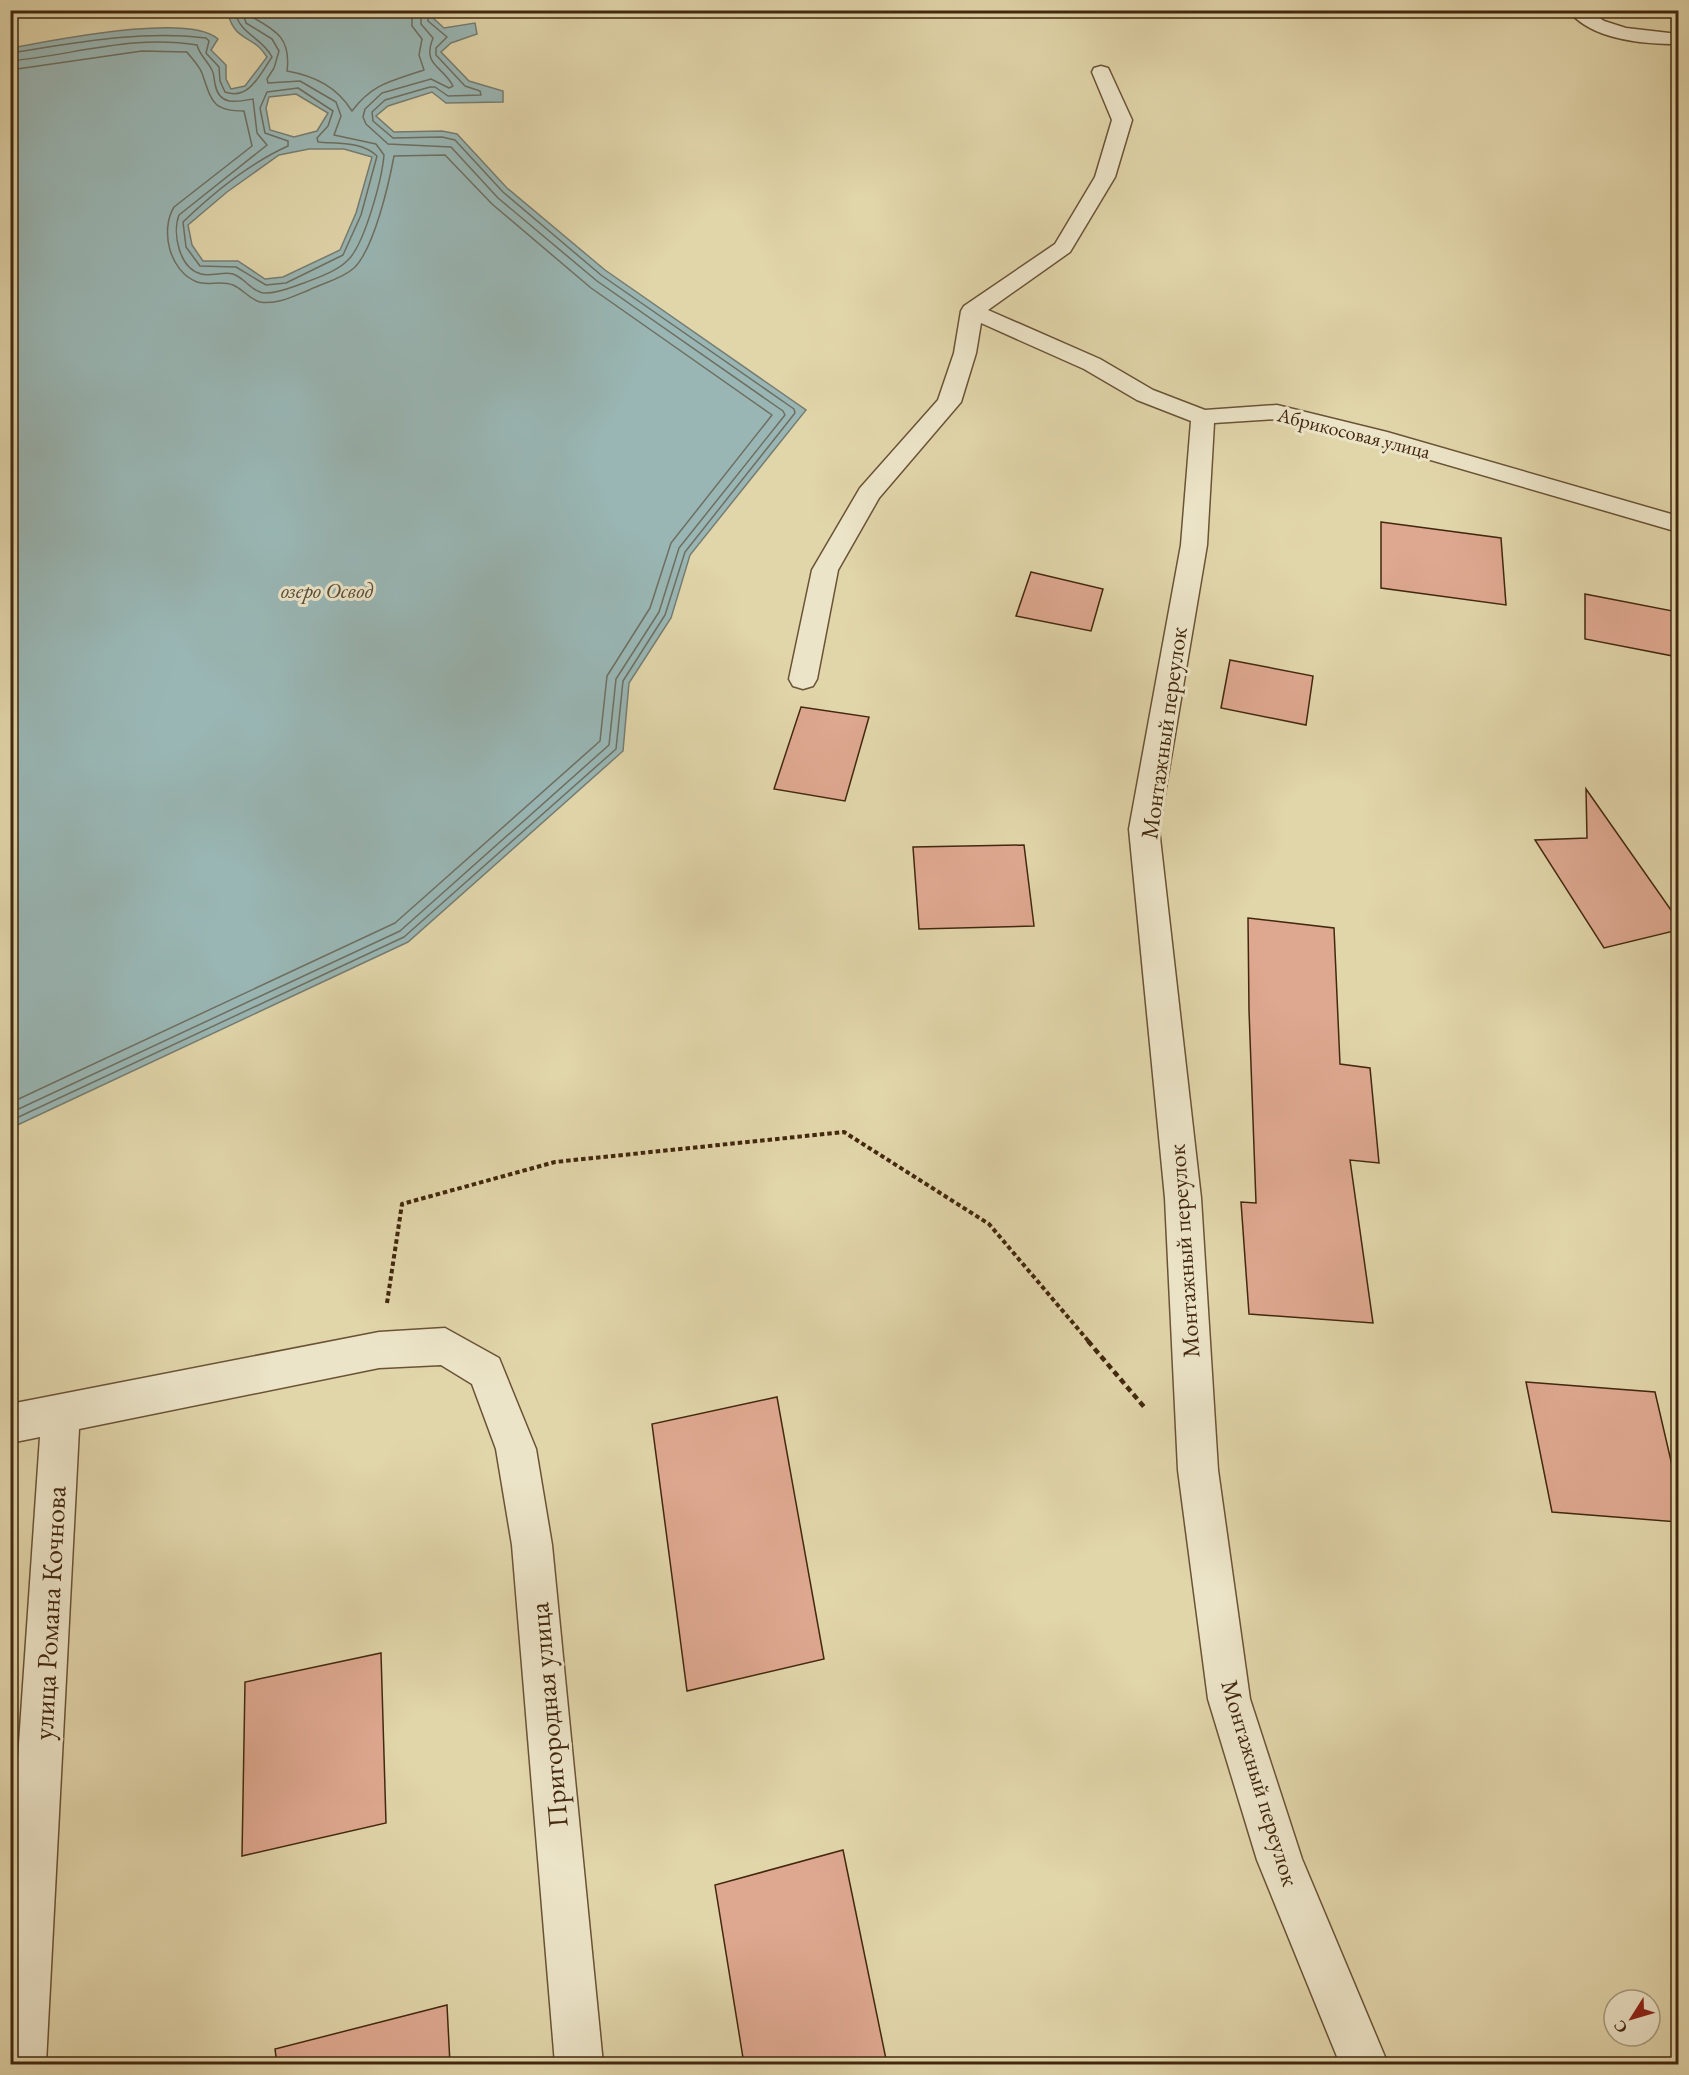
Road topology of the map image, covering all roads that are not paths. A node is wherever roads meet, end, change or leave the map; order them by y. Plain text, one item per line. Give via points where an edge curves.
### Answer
1 (1576, 10) edge
2 (1678, 39) edge
3 (1101, 72) dead end
4 (972, 312) junction
5 (1203, 417) junction
6 (1678, 524) edge
7 (803, 679) dead end
8 (61, 1413) junction
9 (10, 1424) edge
10 (22, 2064) edge
11 (579, 2064) edge
12 (1364, 2064) edge

1 - 2 street via 1584,18 1631,34
3 - 4 street via 1122,120 1105,177 1063,248
4 - 5 street, Абрикосовая улица via 1092,364 1145,395
4 - 7 street via 965,353 949,402 869,494 825,570
5 - 6 street, Абрикосовая улица via 1276,412 1379,436
5 - 12 street, Монтажный переулок via 1194,545 1144,829 1183,1198 1198,1470 1229,1699 1280,1860
8 - 9 street
8 - 10 street, улица Романа Кочнова
8 - 11 street, Пригородная улица via 379,1350 445,1346 486,1371 516,1449 532,1545

